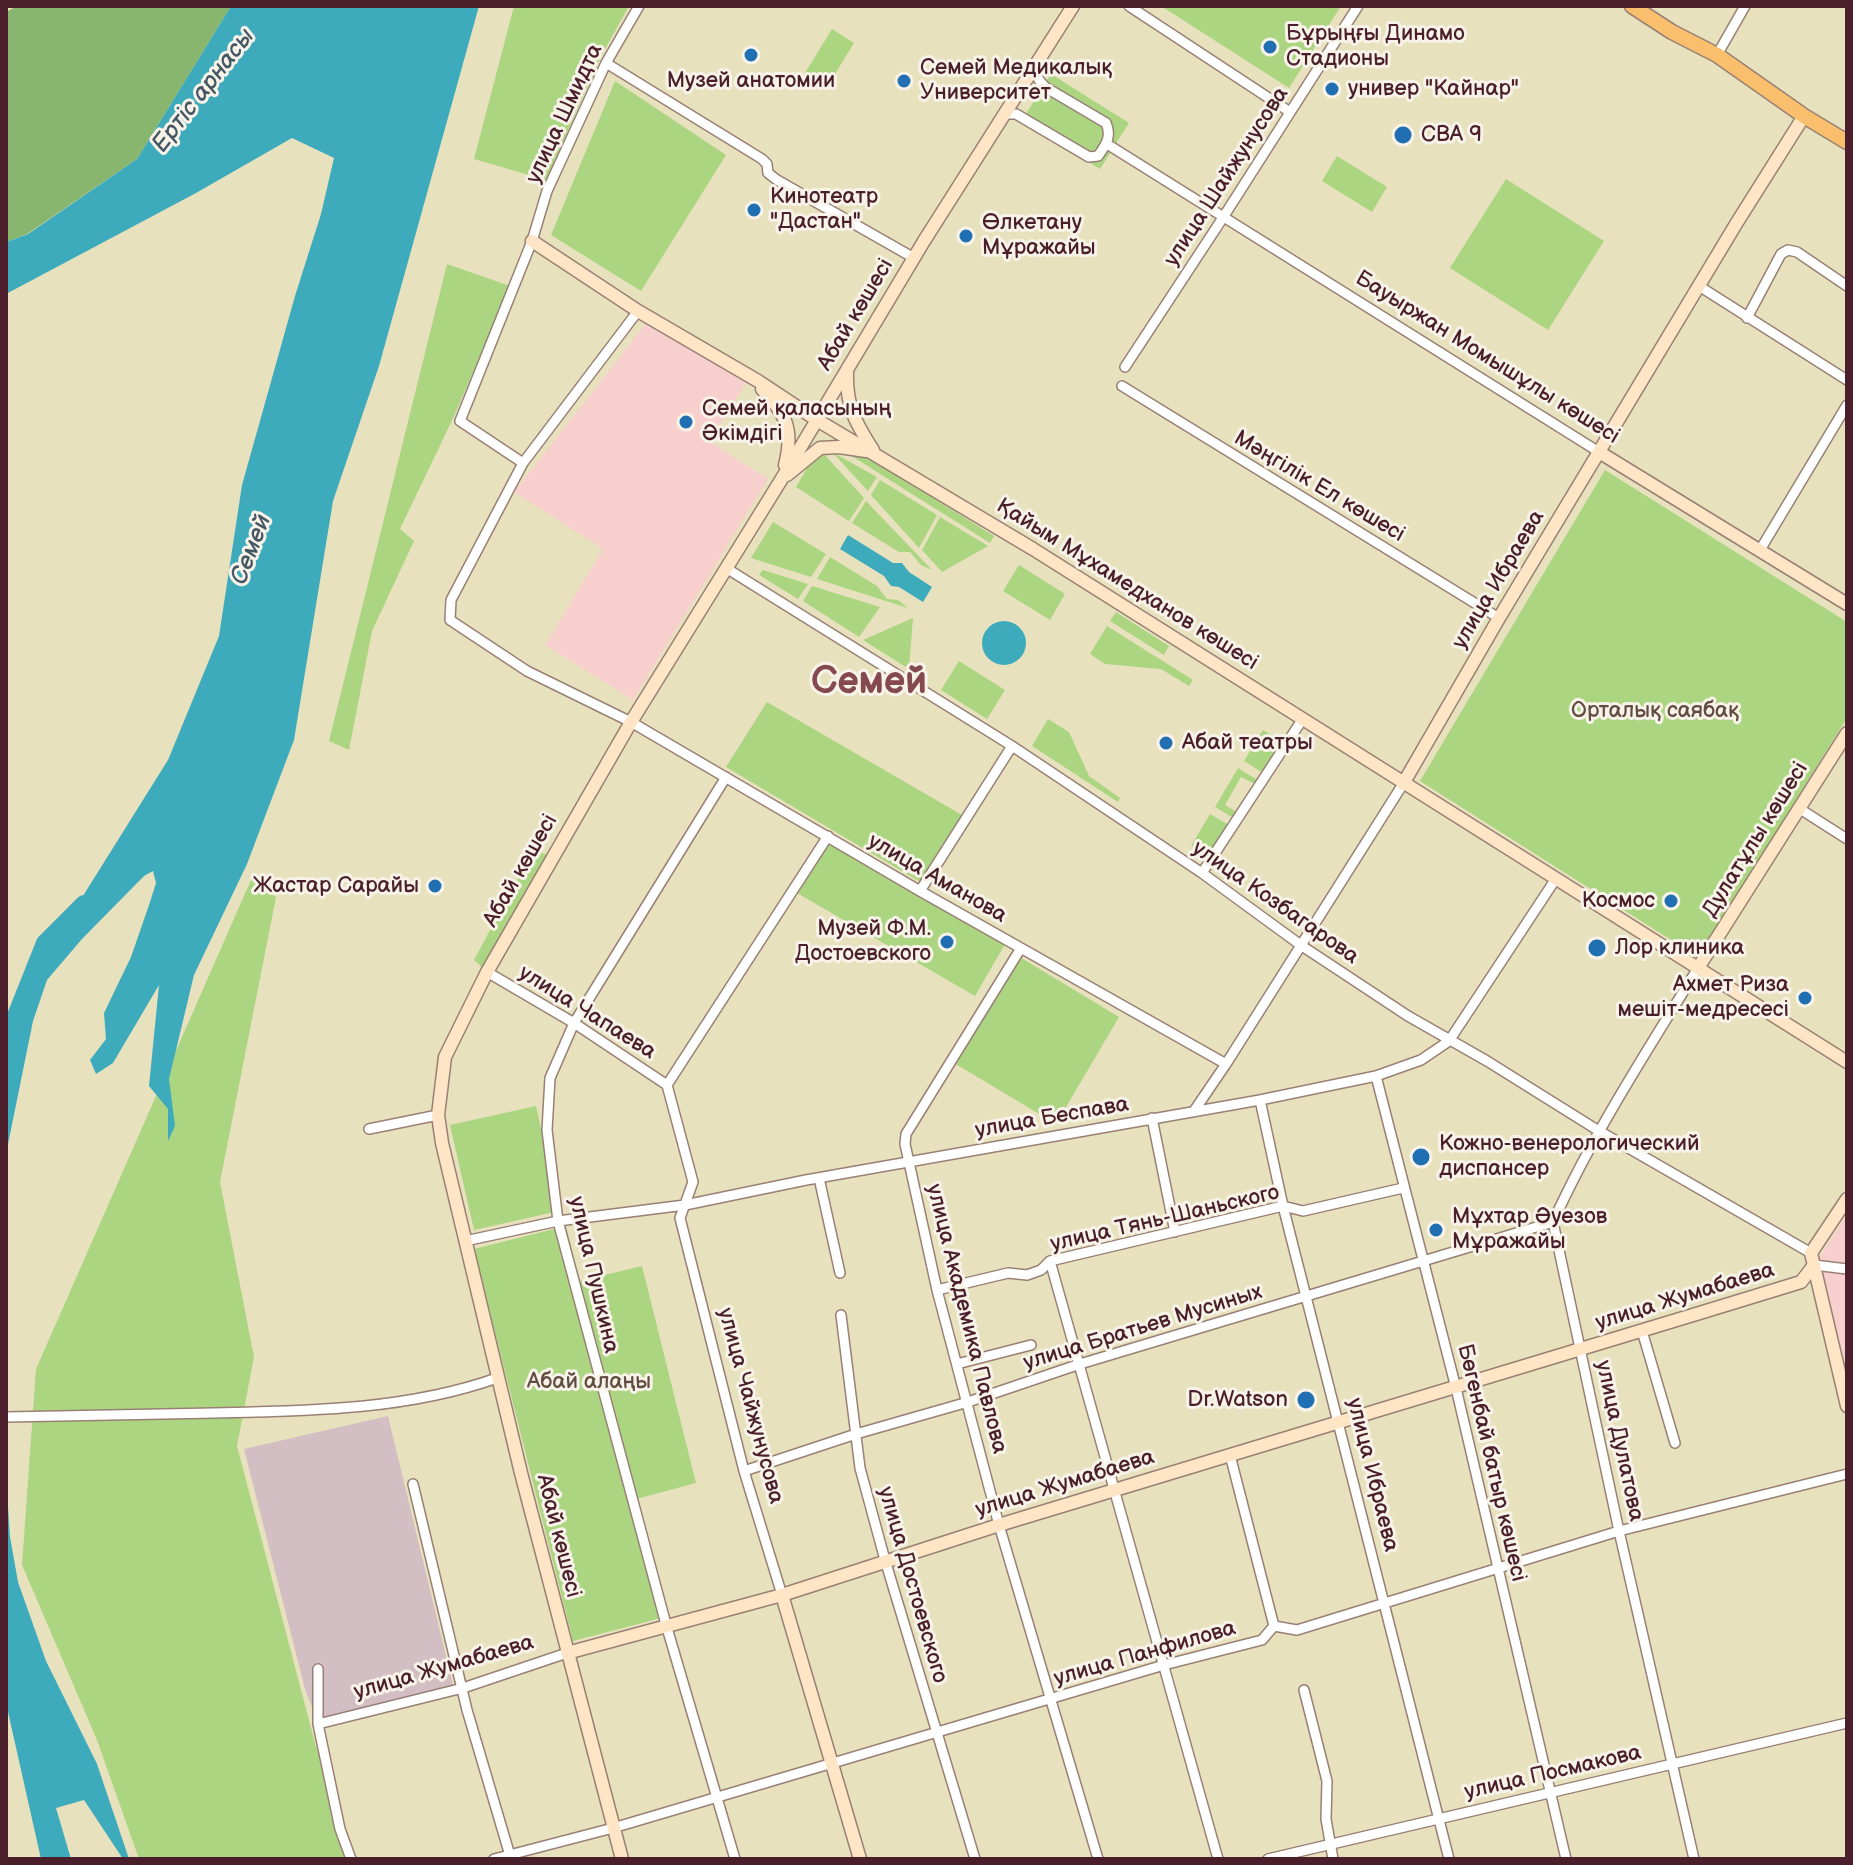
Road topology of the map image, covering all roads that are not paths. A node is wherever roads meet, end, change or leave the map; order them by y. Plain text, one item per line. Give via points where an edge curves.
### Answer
1 (639, 6) edge
2 (1073, 6) edge
3 (1129, 6) edge
4 (1358, 6) edge
5 (1632, 6) edge
6 (1745, 6) edge
7 (1717, 55) junction
8 (606, 63) junction
9 (1035, 68) junction
10 (1290, 112) junction
11 (1005, 114) junction
12 (1804, 116) junction
13 (1847, 142) edge
14 (1107, 144) junction
15 (1224, 216) junction
16 (532, 241) junction
17 (914, 258) junction
18 (1699, 286) junction
19 (1847, 286) edge
20 (638, 311) junction
21 (1747, 318) junction
22 (848, 367) junction
23 (1125, 367) dead end
24 (1847, 380) edge
25 (758, 381) junction
26 (1122, 386) dead end
27 (1847, 405) edge
28 (817, 420) junction
29 (1599, 452) junction
30 (874, 453) junction
31 (523, 463) junction
32 (781, 480) junction
33 (1760, 550) junction
34 (726, 568) junction
35 (1847, 604) edge
36 (1499, 618) junction
37 (1302, 720) junction
38 (631, 722) junction
39 (1847, 733) edge
40 (1012, 746) junction
41 (726, 777) junction
42 (1403, 784) junction
43 (1800, 809) junction
44 (828, 836) junction
45 (1847, 839) edge
46 (1202, 873) junction
47 (1555, 880) junction
48 (920, 891) junction
49 (1302, 946) junction
50 (1021, 948) junction
51 (1698, 968) junction
52 (487, 972) junction
53 (574, 1023) junction
54 (1449, 1041) junction
55 (1847, 1062) edge
56 (1226, 1064) junction
57 (1376, 1076) junction
58 (667, 1085) junction
59 (1260, 1100) junction
60 (1194, 1111) junction
61 (438, 1115) junction
62 (1152, 1118) junction
63 (369, 1129) dead end
64 (1599, 1131) junction
65 (908, 1163) junction
66 (819, 1178) junction
67 (1403, 1188) junction
68 (1847, 1199) edge
69 (685, 1205) junction
70 (1283, 1206) junction
71 (558, 1221) junction
72 (1553, 1222) junction
73 (1175, 1232) junction
74 (465, 1241) junction
75 (1813, 1259) junction
76 (1050, 1261) junction
77 (1423, 1262) junction
78 (1847, 1269) edge
79 (840, 1273) dead end
80 (937, 1290) junction
81 (1308, 1297) junction
82 (841, 1315) dead end
83 (1642, 1331) junction
84 (1031, 1345) dead end
85 (1581, 1350) junction
86 (957, 1364) junction
87 (1080, 1364) junction
88 (497, 1378) junction
89 (1456, 1388) junction
90 (968, 1402) junction
91 (1847, 1406) edge
92 (6, 1417) edge
93 (1339, 1423) junction
94 (856, 1434) junction
95 (1675, 1443) dead end
96 (1230, 1455) junction
97 (744, 1471) junction
98 (1847, 1474) edge
99 (413, 1484) dead end
100 (1116, 1489) junction
101 (999, 1525) junction
102 (1619, 1531) junction
103 (885, 1560) junction
104 (1498, 1568) junction
105 (782, 1595) junction
106 (1383, 1605) junction
107 (1274, 1626) junction
108 (667, 1628) junction
109 (567, 1653) junction
110 (1164, 1665) junction
111 (318, 1669) dead end
112 (463, 1688) junction
113 (1304, 1690) dead end
114 (1050, 1699) junction
115 (1847, 1723) edge
116 (318, 1724) junction
117 (937, 1732) junction
118 (830, 1764) junction
119 (1671, 1765) junction
120 (1551, 1791) junction
121 (718, 1796) junction
122 (1439, 1818) junction
123 (613, 1828) junction
124 (1329, 1844) junction
125 (511, 1857) edge
126 (351, 1859) edge
127 (494, 1859) edge
128 (622, 1859) edge
129 (735, 1859) edge
130 (860, 1859) edge
131 (975, 1859) edge
132 (1098, 1859) edge
133 (1218, 1859) edge
134 (1268, 1859) edge
135 (1333, 1859) edge
136 (1449, 1859) edge
137 (1566, 1859) edge
138 (1694, 1859) edge

1 - 8 street, улица Шмидта
2 - 9 street, Абай көшесі
3 - 10 street
4 - 10 street, улица Шайжунусова
5 - 7 main road
6 - 7 street
7 - 12 main road
8 - 16 street, улица Шмидта via 547,191
8 - 17 street via 762,159 777,180
9 - 11 street, Абай көшесі
9 - 14 street via 1045,87 1106,123
10 - 15 street, улица Шайжунусова
11 - 14 street via 1016,114 1089,157 1098,156
11 - 17 street, Абай көшесі
12 - 13 main road
12 - 18 street, улица Ибраева
14 - 15 street, Бауыржан Момышұлы көшесі
15 - 23 street, улица Шайжунусова
15 - 29 street, Бауыржан Момышұлы көшесі
16 - 20 street, Қайым Мұхамедханов көшесі
16 - 31 street, улица Шмидта via 460,421
17 - 22 street, Абай көшесі
18 - 21 street
18 - 29 street, улица Ибраева
19 - 21 street via 1788,250
20 - 25 street, Қайым Мұхамедханов көшесі
20 - 31 street
21 - 24 street
22 - 28 street, Абай көшесі
22 - 30 street via 851,413
25 - 28 street, Қайым Мұхамедханов көшесі
25 - 32 street via 787,424 790,440
26 - 36 street, Мәңгілік Ел көшесі
27 - 33 street
28 - 30 street, Қайым Мұхамедханов көшесі
28 - 32 street, Абай көшесі
29 - 33 street, Бауыржан Момышұлы көшесі
29 - 36 street, улица Ибраева
30 - 32 street via 820,448
30 - 37 street, Қайым Мұхамедханов көшесі
31 - 38 street, улица Аманова via 451,600 450,620 527,671
32 - 34 street, Абай көшесі
33 - 35 street, Бауыржан Момышұлы көшесі
34 - 38 street, Абай көшесі
34 - 40 street, улица Козбагарова
36 - 42 street, улица Ибраева
37 - 42 street, Қайым Мұхамедханов көшесі
37 - 46 street
38 - 41 street, улица Аманова
38 - 52 street, Абай көшесі
39 - 43 street, Дулатұлы көшесі
40 - 46 street, улица Козбагарова
40 - 48 street
41 - 44 street, улица Аманова
41 - 53 street, улица Пушкина
42 - 47 street, Қайым Мұхамедханов көшесі
42 - 49 street, улица Ибраева
43 - 45 street
43 - 51 street, Дулатұлы көшесі
44 - 48 street, улица Аманова
44 - 58 street
46 - 49 street, улица Козбагарова
47 - 51 street, Қайым Мұхамедханов көшесі
47 - 54 street, улица Беспава
48 - 50 street, улица Аманова
49 - 54 street, улица Козбагарова
49 - 56 street, улица Ибраева
50 - 56 street, улица Аманова
50 - 65 street, улица Академика Павлова via 906,1134
51 - 55 street, Қайым Мұхамедханов көшесі
51 - 64 street
52 - 53 street, улица Чапаева
52 - 61 street, Абай көшесі via 445,1057
53 - 58 street, улица Чапаева
53 - 71 street, улица Пушкина via 550,1078 547,1130
54 - 57 street, улица Беспава via 1421,1060
54 - 64 street, улица Козбагарова
56 - 60 street, улица Ибраева
57 - 59 street, улица Беспава
57 - 67 street, Бөгенбай батыр көшесі
58 - 69 street, улица Чайжунусова via 693,1182
59 - 60 street, улица Беспава
59 - 70 street, улица Ибраева
60 - 62 street, улица Беспава
61 - 63 street
61 - 74 street, Абай көшесі
62 - 65 street, улица Беспава
62 - 73 street
64 - 72 street
64 - 75 street, улица Козбагарова
65 - 66 street, улица Беспава
65 - 80 street, улица Академика Павлова
66 - 69 street, улица Беспава
66 - 79 street
67 - 70 street, улица Тянь-Шаньского via 1303,1211
67 - 77 street, Бөгенбай батыр көшесі
68 - 75 street
69 - 71 street, улица Беспава
69 - 97 street, улица Чайжунусова via 680,1218
70 - 73 street, улица Тянь-Шаньского
70 - 81 street, улица Ибраева
71 - 74 street, улица Беспава
71 - 108 street, улица Пушкина
72 - 77 street, улица Братьев Мусиных
72 - 85 street, улица Дулатова
73 - 76 street, улица Тянь-Шаньского
74 - 88 street, Абай көшесі
75 - 78 street, улица Козбагарова
75 - 83 street, улица Жумабаева via 1801,1282
75 - 91 street
76 - 80 street, улица Тянь-Шаньского via 1027,1275 1008,1273
76 - 87 street
77 - 81 street, улица Братьев Мусиных
77 - 89 street, Бөгенбай батыр көшесі
80 - 86 street, улица Академика Павлова
81 - 87 street, улица Братьев Мусиных
81 - 93 street, улица Ибраева
82 - 94 street, улица Достоевского
83 - 85 street, улица Жумабаева
83 - 95 street
84 - 86 street
85 - 89 street, улица Жумабаева
85 - 102 street, улица Дулатова
86 - 90 street, улица Академика Павлова
87 - 90 street, улица Братьев Мусиных
87 - 100 street
88 - 92 street via 365,1406
88 - 109 street, Абай көшесі
89 - 93 street, улица Жумабаева
89 - 104 street, Бөгенбай батыр көшесі
90 - 94 street, улица Братьев Мусиных
90 - 101 street, улица Академика Павлова
93 - 96 street, улица Жумабаева
93 - 106 street, улица Ибраева
94 - 97 street, улица Братьев Мусиных
94 - 103 street, улица Достоевского
96 - 100 street, улица Жумабаева
96 - 107 street
97 - 105 street, улица Чайжунусова
98 - 102 street, улица Панфилова
99 - 112 street
100 - 101 street, улица Жумабаева
100 - 110 street
101 - 103 street, улица Жумабаева
101 - 114 street, улица Академика Павлова
102 - 104 street, улица Панфилова
102 - 119 street, улица Дулатова
103 - 105 street, улица Жумабаева
103 - 117 street, улица Достоевского
104 - 106 street, улица Панфилова
104 - 120 street, Бөгенбай батыр көшесі
105 - 108 street, улица Жумабаева
105 - 118 street, улица Чайжунусова
106 - 107 street, улица Панфилова via 1297,1630
106 - 122 street, улица Ибраева
107 - 110 street, улица Панфилова via 1262,1640
108 - 109 street, улица Жумабаева
108 - 121 street, улица Пушкина
109 - 112 street, улица Жумабаева
109 - 123 street, Абай көшесі
110 - 114 street, улица Панфилова
110 - 133 street
111 - 116 street
112 - 116 street, улица Жумабаева
112 - 125 street
113 - 124 street via 1327,1781
114 - 117 street, улица Панфилова
114 - 132 street, улица Академика Павлова
115 - 119 street, улица Посмакова
116 - 126 street
117 - 118 street, улица Панфилова
117 - 131 street, улица Достоевского
118 - 121 street, улица Панфилова
118 - 130 street, улица Чайжунусова
119 - 120 street, улица Посмакова
119 - 138 street, улица Дулатова
120 - 122 street, улица Посмакова
120 - 137 street, Бөгенбай батыр көшесі
121 - 123 street, улица Панфилова
121 - 129 street, улица Пушкина
122 - 124 street, улица Посмакова
122 - 136 street, улица Ибраева
123 - 125 street, улица Панфилова
123 - 128 street, Абай көшесі
124 - 134 street, улица Посмакова
124 - 135 street
125 - 127 street, улица Панфилова

